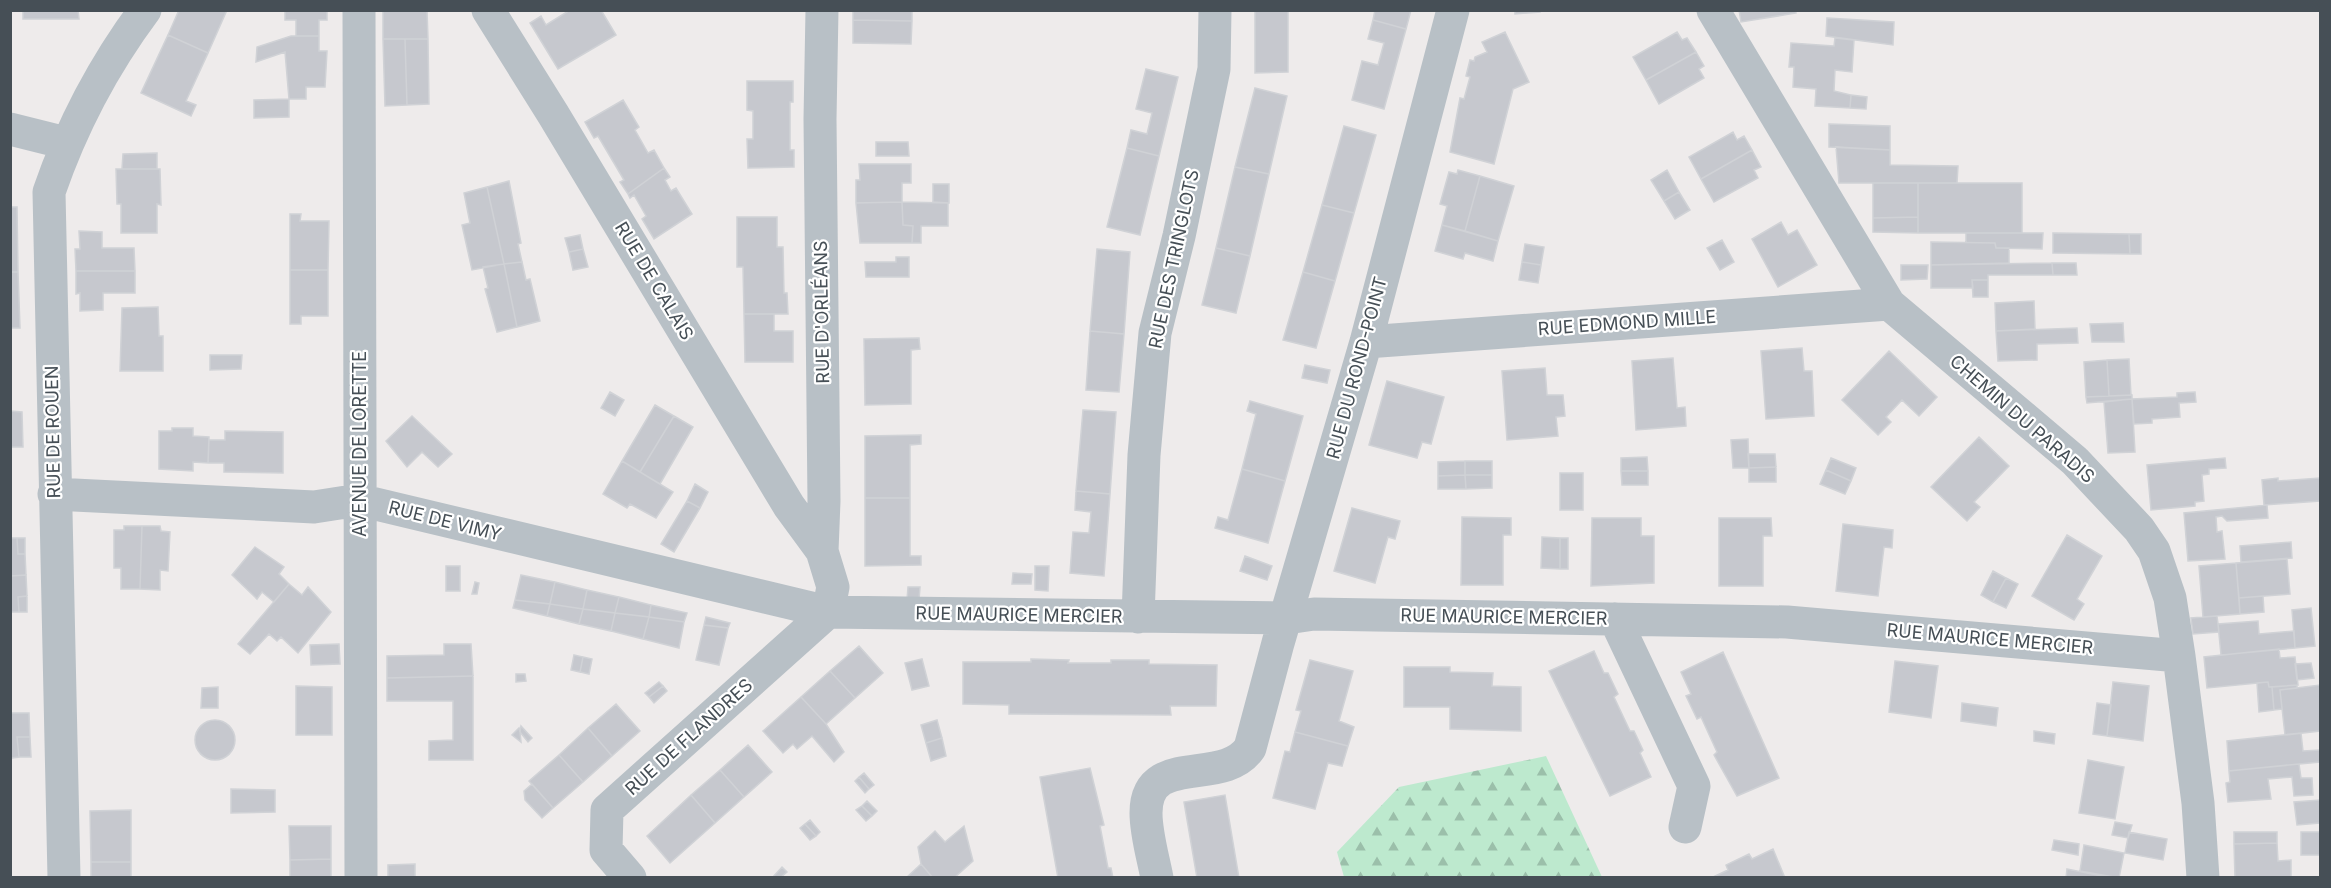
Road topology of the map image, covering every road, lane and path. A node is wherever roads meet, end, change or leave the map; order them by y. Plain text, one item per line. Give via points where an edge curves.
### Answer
1 (144, 10) edge
2 (359, 10) edge
3 (488, 10) edge
4 (822, 10) edge
5 (1215, 10) edge
6 (1453, 10) edge
7 (1713, 10) edge
8 (10, 129) edge
9 (66, 143) junction
10 (1888, 304) junction
11 (1366, 342) junction
12 (54, 494) junction
13 (359, 500) junction
14 (822, 551) junction
15 (828, 612) junction
16 (1138, 617) junction
17 (1287, 618) junction
18 (1615, 619) junction
19 (2179, 656) junction
20 (1685, 827) dead end
21 (64, 878) edge
22 (361, 878) edge
23 (630, 878) edge
24 (1157, 878) edge
25 (2203, 878) edge

1 - 9 street, RUE DE ROUEN
2 - 13 street, AVENUE DE LORETTE
3 - 14 street, RUE DE CALAIS via 789,506
4 - 14 street, RUE D'ORLÉANS
5 - 16 street, RUE DES TRINGLOTS via 1215,69 1155,333 1144,455
6 - 11 street, RUE DU ROND-POINT
7 - 10 street, CHEMIN DU PARADIS
8 - 9 street
9 - 12 street, RUE DE ROUEN via 49,192
10 - 11 street, RUE EDMOND MILLE
10 - 19 street, CHEMIN DU PARADIS via 2075,461 2139,529 2162,569
11 - 17 street, RUE DU ROND-POINT
12 - 13 street, RUE DE VIMY via 314,507
12 - 21 street, RUE DE ROUEN
13 - 15 street, RUE DE VIMY
13 - 22 street, AVENUE DE LORETTE
14 - 15 street, RUE D'ORLÉANS via 833,587
15 - 16 street, RUE MAURICE MERCIER
15 - 23 street, RUE DE FLANDRES via 607,810 606,850
16 - 17 street, RUE MAURICE MERCIER
17 - 18 street, RUE MAURICE MERCIER via 1314,614
17 - 24 street, RUE DU ROND-POINT via 1250,748 1243,758 1215,769 1176,773 1150,789 1146,814
18 - 19 street, RUE MAURICE MERCIER via 1787,622
18 - 20 street via 1694,786
19 - 25 street, CHEMIN DU PARADIS via 2198,803

